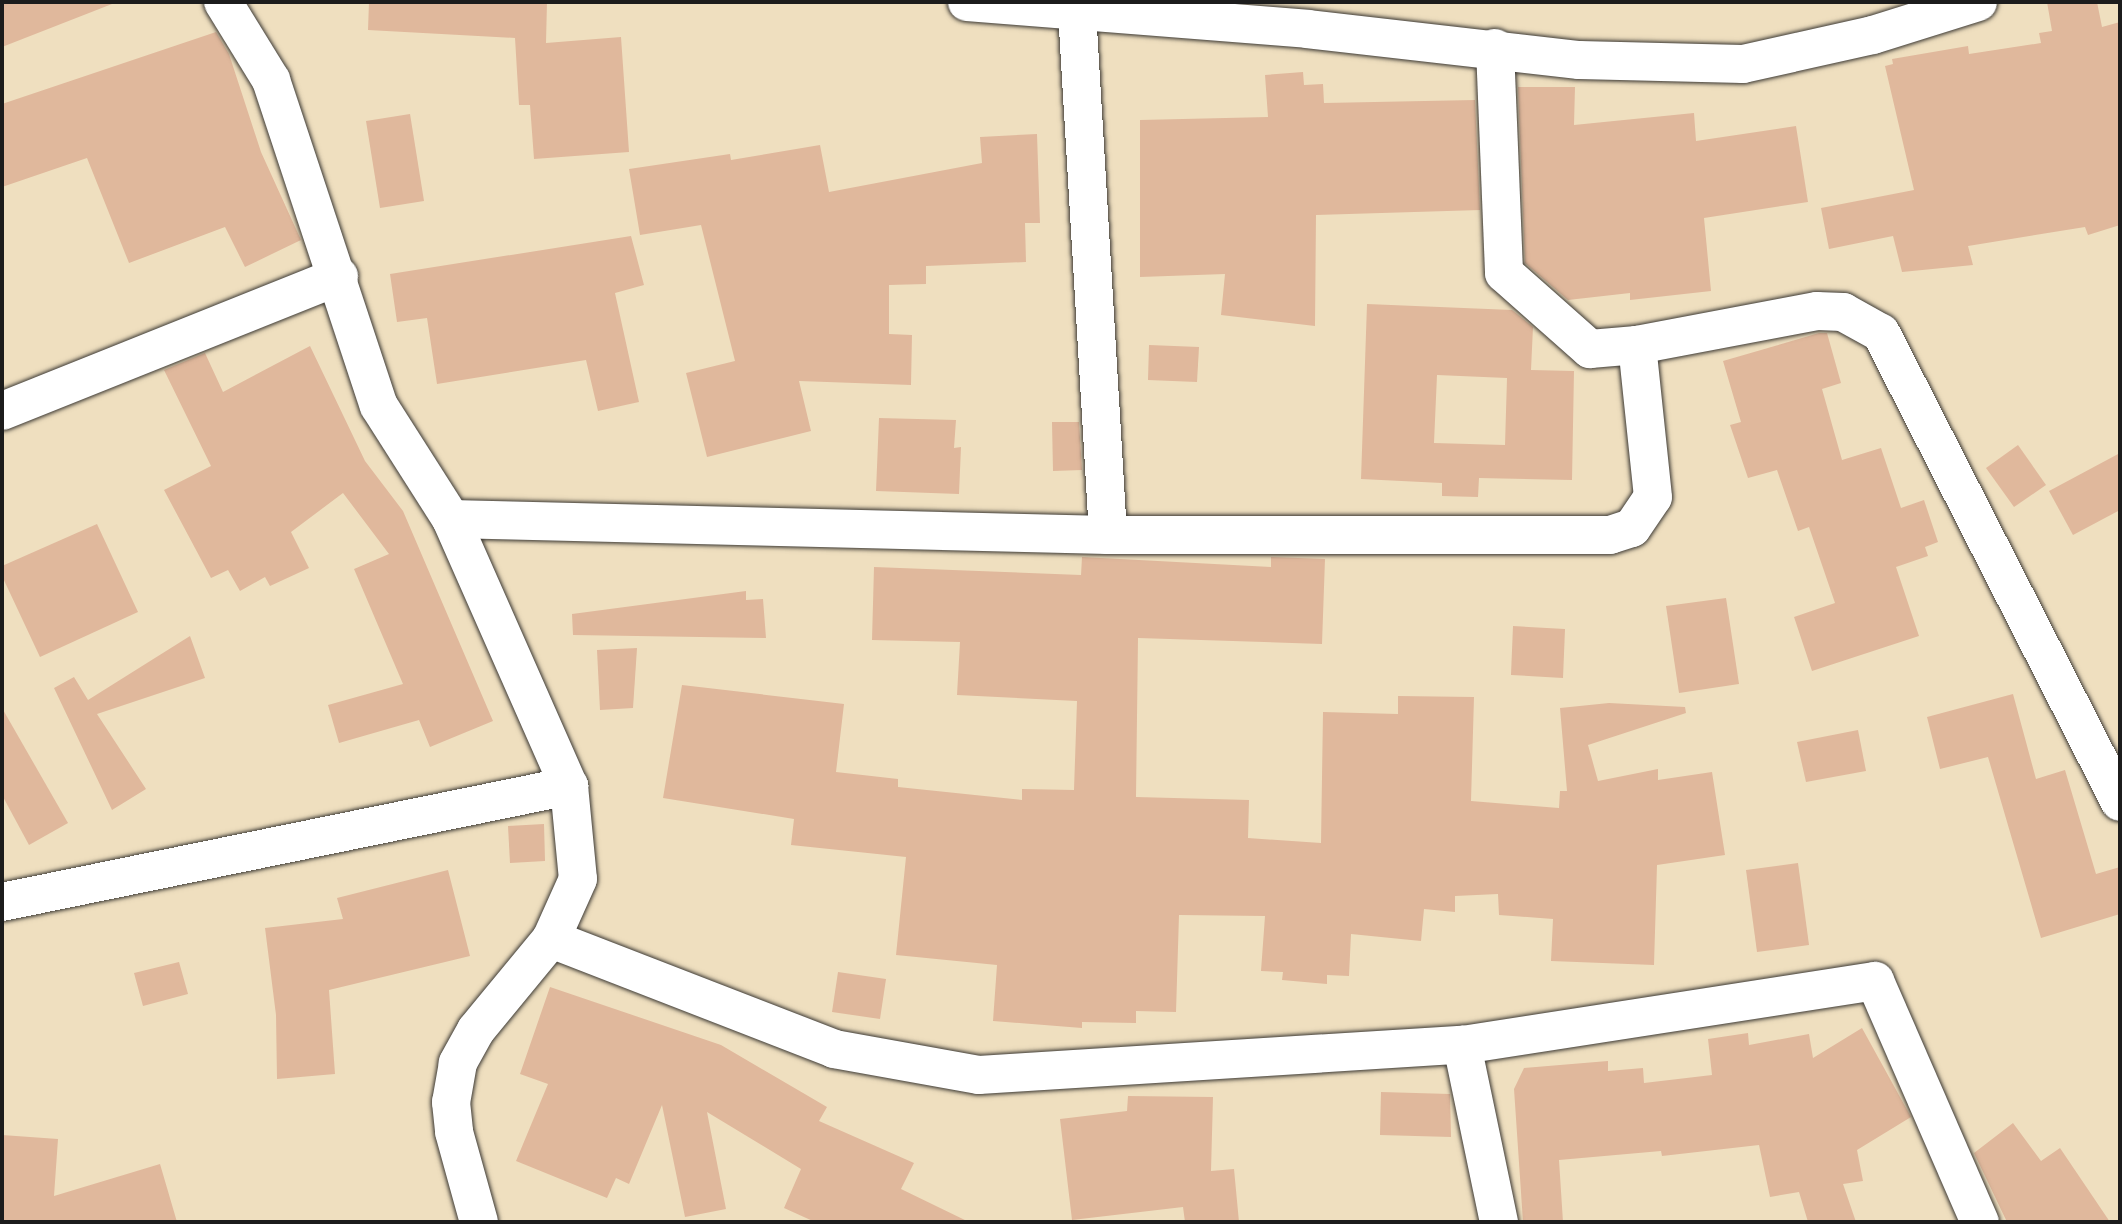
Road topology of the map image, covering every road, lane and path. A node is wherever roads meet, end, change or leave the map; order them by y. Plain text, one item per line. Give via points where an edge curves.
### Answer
1 (223, 2) edge
2 (967, 2) edge
3 (1978, 2) edge
4 (1077, 11) junction
5 (1306, 16) edge
6 (1495, 48) junction
7 (340, 276) junction
8 (1637, 345) junction
9 (2, 411) edge
10 (451, 519) junction
11 (1108, 535) junction
12 (569, 786) junction
13 (2120, 802) edge
14 (2, 902) edge
15 (551, 939) junction
16 (1462, 1045) junction
17 (474, 1220) edge
18 (1499, 1222) edge
19 (1980, 1222) edge

1 - 7 street via 271,80
2 - 4 street
3 - 6 street via 1873,36 1743,64 1579,60
4 - 5 street
4 - 11 street
5 - 6 street
6 - 8 street via 1504,273 1590,349
7 - 9 street
7 - 10 street via 379,406
8 - 11 street via 1653,497 1632,528 1610,535
8 - 13 street via 1817,311 1843,312 1881,333
10 - 11 street
10 - 12 street
12 - 14 street
12 - 15 street via 578,879
15 - 16 street via 834,1049 979,1075
15 - 17 street via 476,1030 458,1063 451,1102
16 - 18 street
16 - 19 street via 1875,981

